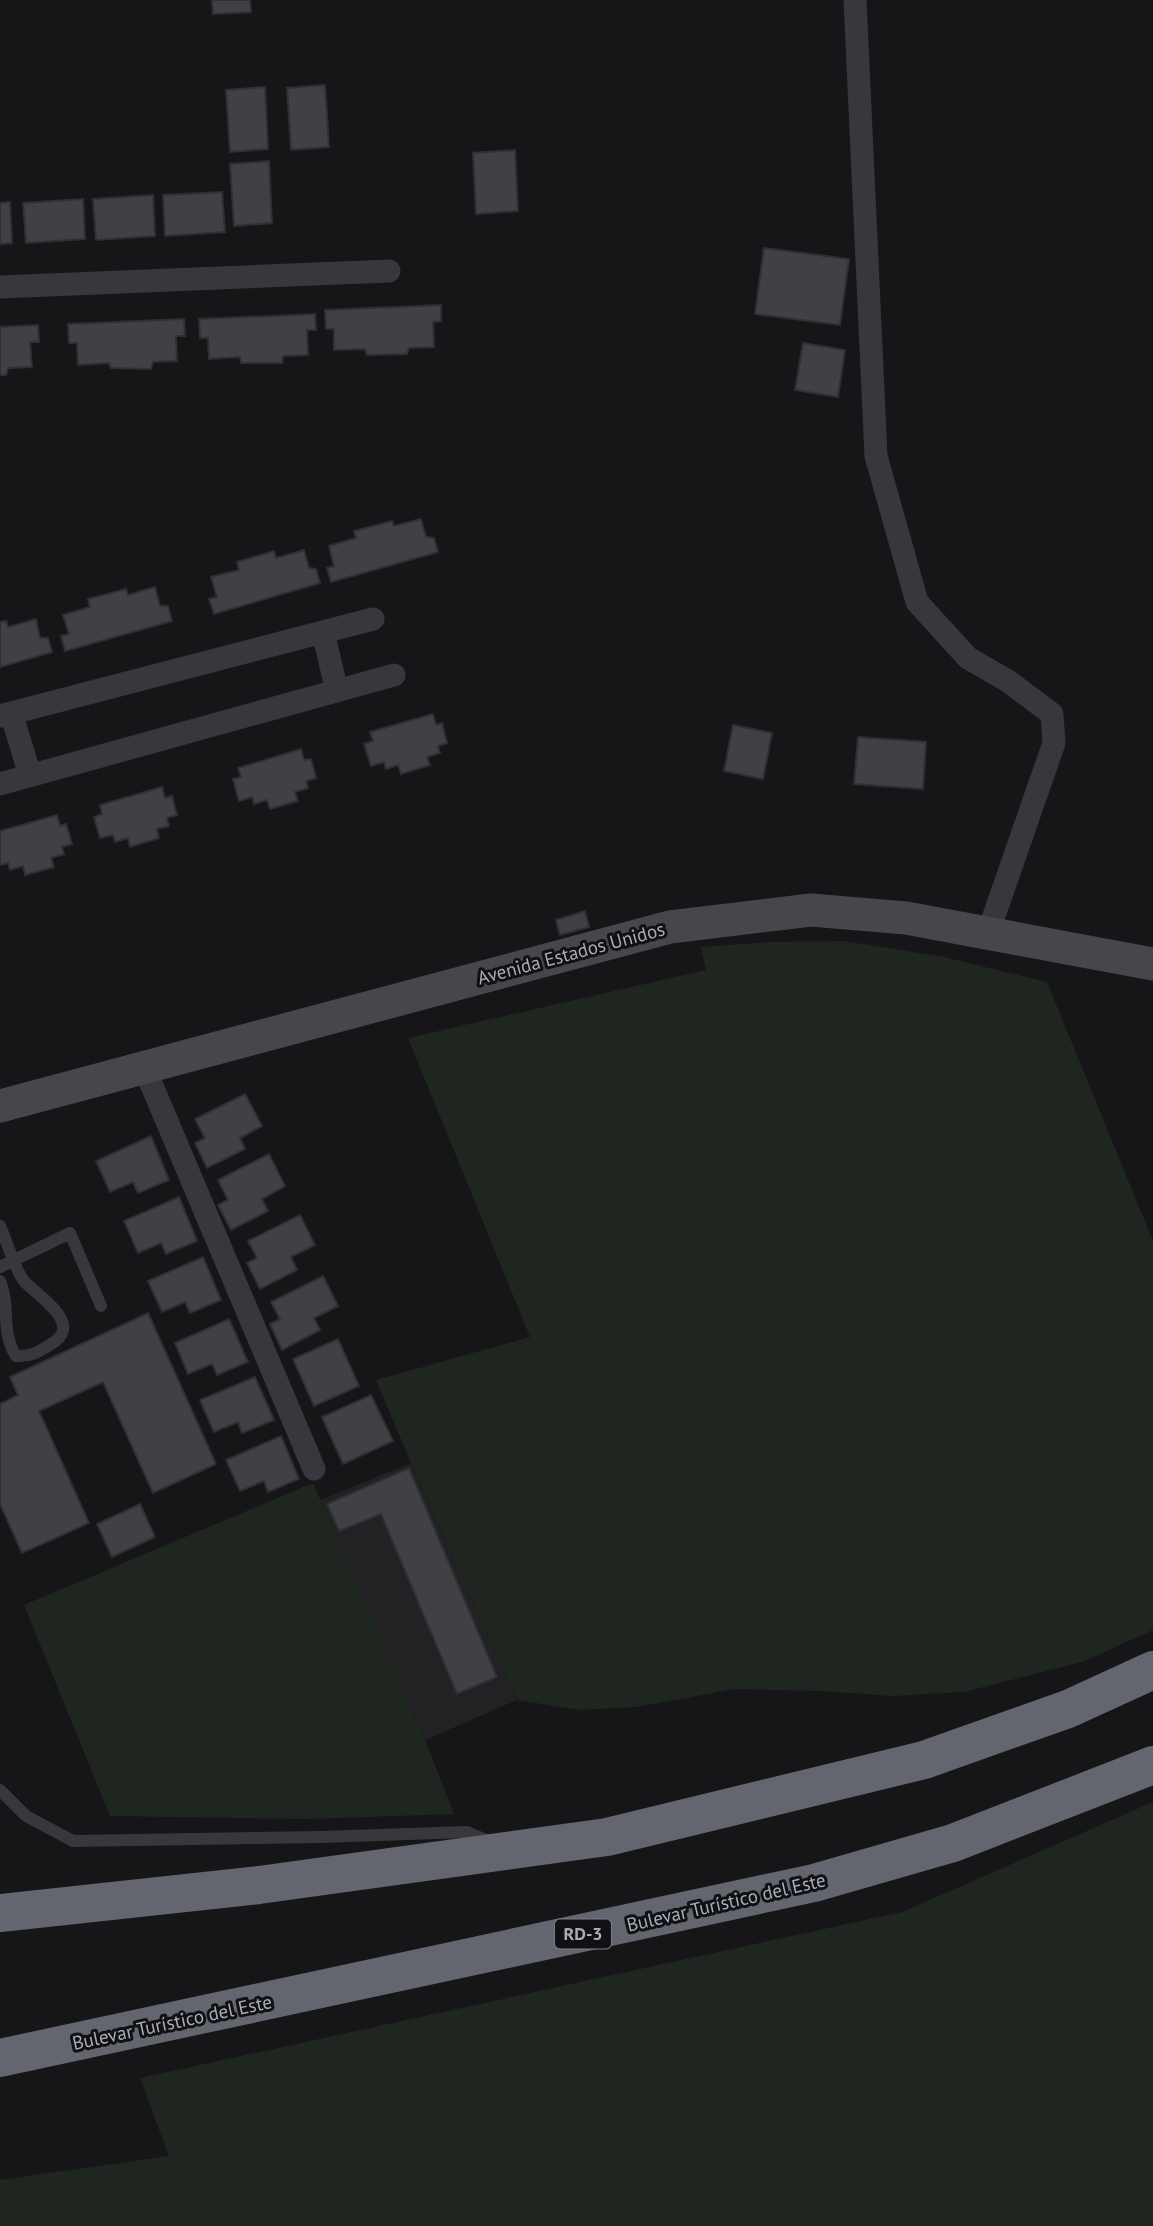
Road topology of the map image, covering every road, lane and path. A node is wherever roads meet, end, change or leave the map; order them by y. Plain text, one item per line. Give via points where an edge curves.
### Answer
1 (855, 0) edge
2 (389, 271) dead end
3 (0, 287) edge
4 (373, 619) dead end
5 (323, 632) junction
6 (394, 675) dead end
7 (337, 691) junction
8 (6, 714) edge
9 (30, 775) junction
10 (0, 784) edge
11 (988, 933) junction
12 (1153, 964) edge
13 (144, 1068) junction
14 (0, 1106) edge
15 (0, 1226) edge
16 (15, 1260) junction
17 (0, 1268) edge
18 (0, 1281) edge
19 (100, 1306) dead end
20 (314, 1469) dead end
21 (1153, 1670) edge
22 (1153, 1765) edge
23 (0, 1790) edge
24 (511, 1850) junction
25 (0, 1913) edge
26 (0, 2058) edge

1 - 11 street via 876,456 917,602 968,658 1052,714 1054,743
2 - 3 street
4 - 5 street
5 - 7 street
5 - 8 street
6 - 7 street
7 - 9 street
8 - 9 street
9 - 10 street
11 - 12 street, Avenida Estados Unidos
11 - 13 street, Avenida Estados Unidos via 906,918 811,911 670,927
13 - 14 street, Avenida Estados Unidos
13 - 20 street
15 - 16 lane
16 - 17 lane
16 - 18 lane via 23,1281 48,1300 62,1320 55,1343 29,1357 16,1356 6,1345
16 - 19 lane via 70,1233
21 - 24 highway via 1068,1709 924,1760 607,1837
22 - 26 highway, Bulevar Turístico del Este / RD-3 via 953,1843 814,1883
23 - 24 lane via 26,1816 74,1841 467,1832
24 - 25 highway via 258,1885

